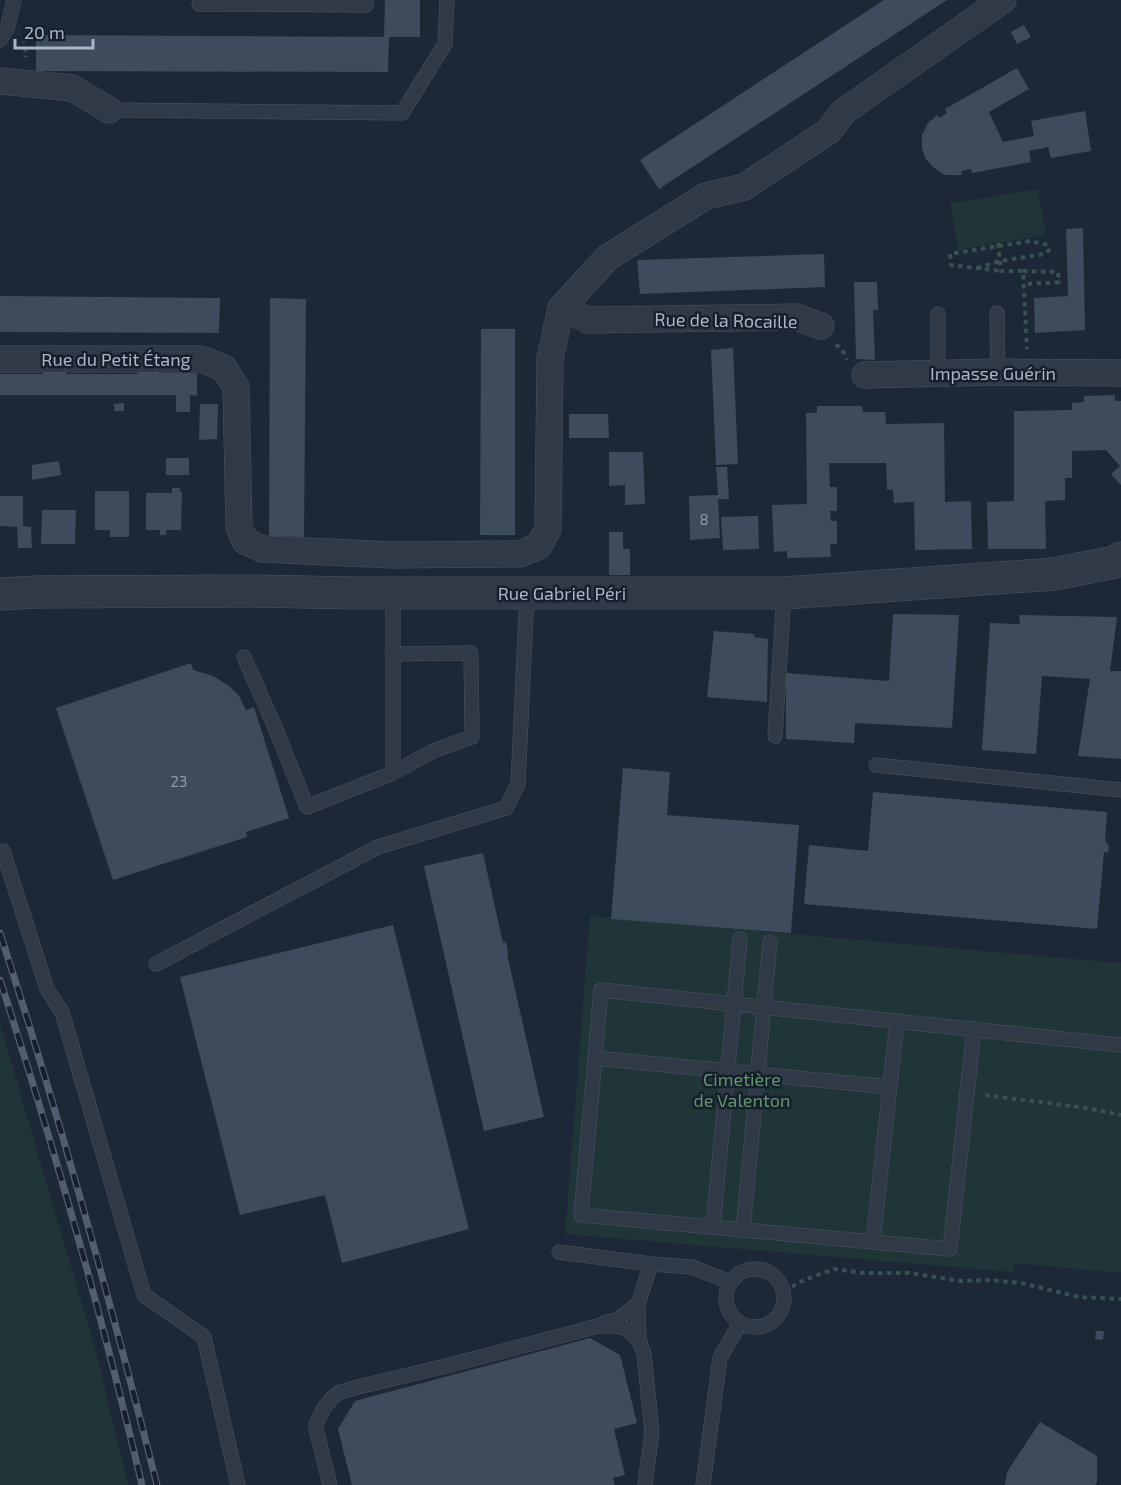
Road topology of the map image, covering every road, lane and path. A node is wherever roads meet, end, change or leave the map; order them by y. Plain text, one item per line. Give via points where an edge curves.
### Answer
1 (14, 0) edge
2 (366, 0) edge
3 (447, 0) edge
4 (1003, 0) edge
5 (199, 4) dead end
6 (24, 33) dead end
7 (0, 40) edge
8 (0, 81) edge
9 (28, 84) junction
10 (109, 110) joint
11 (998, 245) junction
12 (1000, 261) junction
13 (977, 268) junction
14 (1001, 271) junction
15 (1023, 271) junction
16 (1023, 285) junction
17 (561, 308) junction
18 (998, 313) dead end
19 (938, 314) dead end
20 (821, 326) joint
21 (1027, 352) dead end
22 (0, 359) edge
23 (998, 372) junction
24 (938, 373) junction
25 (1121, 373) edge
26 (865, 375) joint
27 (392, 555) junction
28 (1121, 558) edge
29 (393, 593) junction
30 (527, 593) junction
31 (784, 593) junction
32 (0, 594) edge
33 (392, 654) junction
34 (244, 657) dead end
35 (775, 736) dead end
36 (876, 765) dead end
37 (393, 773) junction
38 (1121, 790) edge
39 (3, 850) dead end
40 (740, 939) dead end
41 (770, 942) dead end
42 (156, 964) dead end
43 (734, 1004) junction
44 (764, 1006) junction
45 (897, 1021) junction
46 (974, 1029) junction
47 (1121, 1045) edge
48 (595, 1058) junction
49 (727, 1071) junction
50 (758, 1074) junction
51 (890, 1087) junction
52 (967, 1093) junction
53 (1121, 1115) edge
54 (713, 1227) junction
55 (743, 1230) junction
56 (873, 1242) junction
57 (559, 1252) dead end
58 (651, 1264) junction
59 (730, 1282) junction
60 (784, 1291) junction
61 (1121, 1299) edge
62 (638, 1304) junction
63 (740, 1323) junction
64 (598, 1326) junction
65 (639, 1342) junction
66 (238, 1485) edge
67 (330, 1485) edge
68 (645, 1485) edge
69 (703, 1485) edge

1 - 7 lane via 8,29
2 - 5 lane via 366,5
3 - 10 lane via 445,44 402,113
4 - 17 street via 843,112 830,131 744,187 706,196 607,258
6 - 9 path
8 - 9 street
9 - 10 street via 72,88
11 - 12 path
11 - 12 path via 1029,241 1048,245 1049,250 1045,254
11 - 13 path via 950,254 951,265
12 - 13 path
12 - 14 path
13 - 14 path
14 - 15 path
15 - 16 path
15 - 16 path via 1058,272 1059,282
16 - 21 path
17 - 20 street, Rue de la Rocaille via 588,320 795,317
17 - 27 street, Rue du Petit Étang via 550,359 548,529 539,546 520,554
18 - 23 lane
19 - 24 lane
20 - 26 path, Rue de la Rocaille via 844,353 853,375
22 - 27 street, Rue du Petit Étang via 201,359 225,368 236,387 239,527 245,541 262,549
23 - 24 street, Impasse Guérin
23 - 25 street, Impasse Guérin
24 - 26 street, Impasse Guérin
27 - 29 street
28 - 31 street, Rue Gabriel Péri via 1054,574
29 - 30 street, Rue Gabriel Péri
29 - 32 street, Rue Gabriel Péri
29 - 33 lane
30 - 31 street, Rue Gabriel Péri
30 - 42 lane via 518,784 506,808 378,847
31 - 35 lane
33 - 37 lane
33 - 37 lane via 471,653 472,737 433,751
34 - 37 lane via 306,807
36 - 38 lane
39 - 66 lane via 47,989 62,1012 144,1295 204,1338
40 - 43 lane
41 - 44 lane
43 - 44 lane
43 - 48 lane via 601,990
43 - 49 lane
44 - 45 lane
44 - 50 lane
45 - 46 lane
45 - 51 lane
46 - 47 lane
46 - 52 lane
48 - 49 lane
48 - 54 lane via 581,1215
49 - 50 lane
49 - 54 lane
50 - 51 lane
50 - 55 lane
51 - 56 lane
52 - 53 path
52 - 56 lane via 950,1250
54 - 55 lane
55 - 56 lane
57 - 58 lane
58 - 59 lane via 692,1267
58 - 62 lane
59 - 60 lane via 749,1269 760,1269 771,1273
59 - 63 lane via 727,1305
60 - 61 path via 834,1269 1021,1283 1079,1297
60 - 63 lane via 780,1314 772,1322 762,1327
62 - 64 lane via 618,1319
62 - 65 lane
63 - 69 lane via 720,1358
64 - 65 lane via 625,1328
64 - 67 lane via 338,1393 316,1424
65 - 68 lane via 644,1354 652,1432

